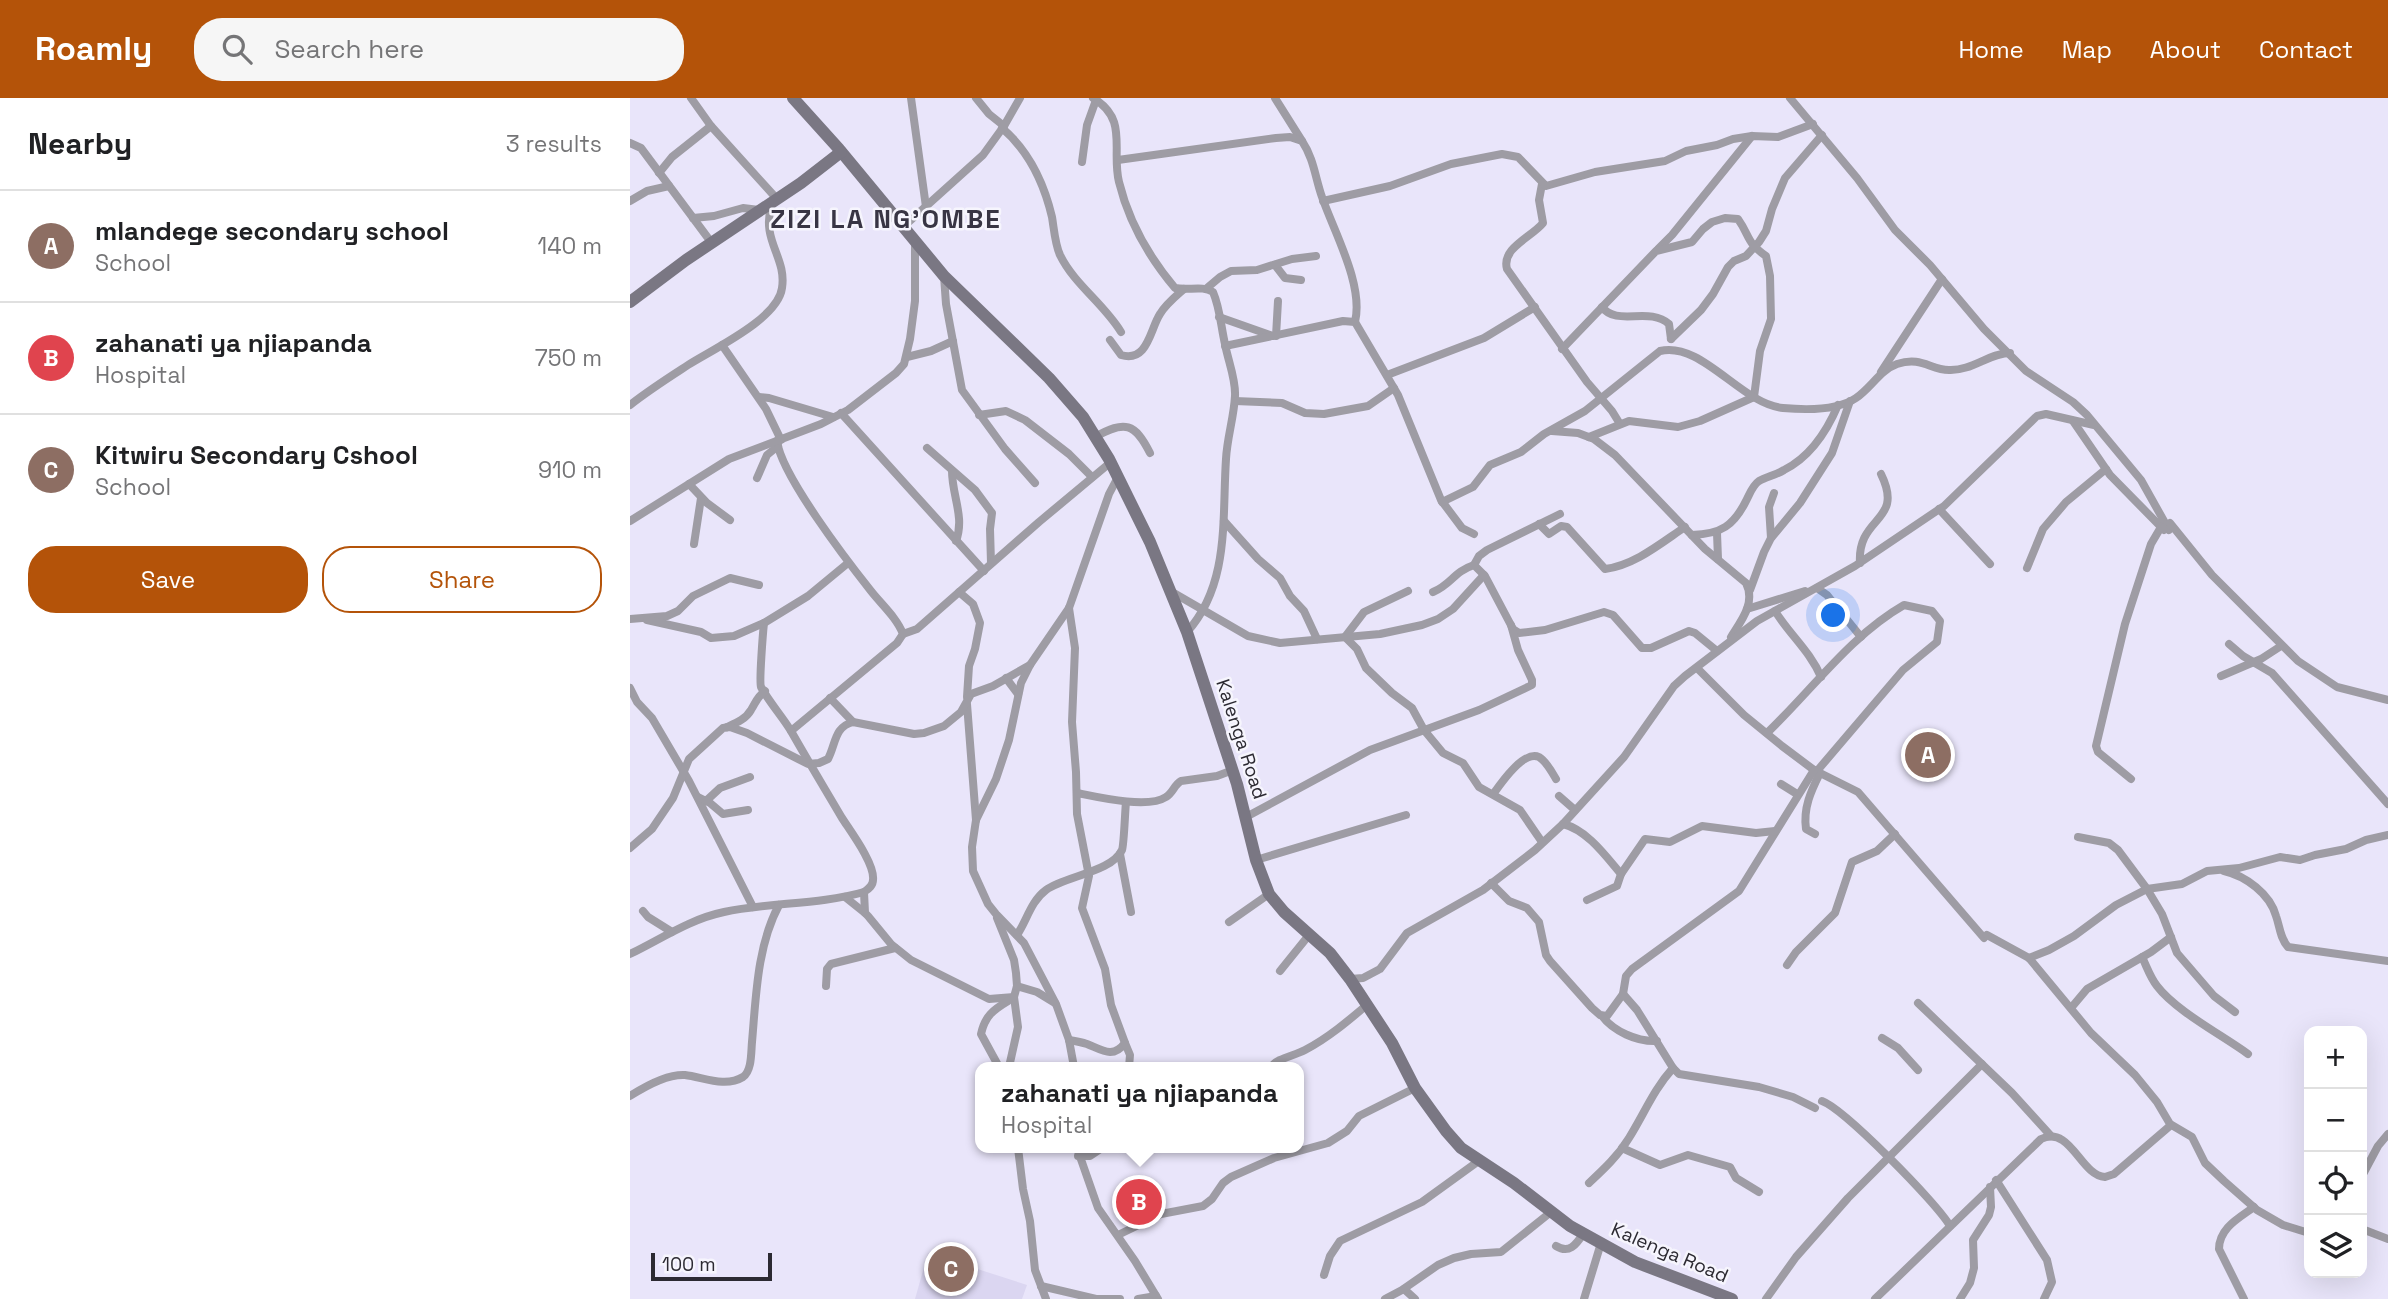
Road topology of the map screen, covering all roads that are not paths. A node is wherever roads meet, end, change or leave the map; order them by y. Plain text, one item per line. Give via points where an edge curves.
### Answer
1 (691, 98) edge
2 (793, 98) edge
3 (911, 98) edge
4 (976, 98) edge
5 (1020, 98) edge
6 (1790, 98) edge
7 (1096, 99) edge
8 (1279, 101) edge
9 (1813, 124) junction
10 (711, 126) junction
11 (1003, 127) junction
12 (1822, 135) junction
13 (1752, 136) junction
14 (1302, 141) junction
15 (630, 143) edge
16 (841, 152) junction
17 (1118, 160) junction
18 (1082, 162) dead end
19 (659, 173) junction
20 (1542, 184) junction
21 (669, 186) junction
22 (775, 200) junction
23 (630, 201) edge
24 (1323, 201) junction
25 (926, 207) junction
26 (759, 210) junction
27 (693, 218) junction
28 (903, 228) junction
29 (915, 241) junction
30 (711, 242) junction
31 (1753, 248) junction
32 (1656, 251) junction
33 (1316, 256) dead end
34 (1275, 265) junction
35 (944, 276) junction
36 (1941, 279) junction
37 (1301, 280) dead end
38 (1207, 288) junction
39 (1184, 289) junction
40 (1278, 301) dead end
41 (630, 302) edge
42 (1535, 307) junction
43 (1602, 307) junction
44 (1219, 317) junction
45 (1355, 322) junction
46 (1121, 332) dead end
47 (1275, 336) junction
48 (1671, 339) junction
49 (1110, 340) dead end
50 (953, 341) junction
51 (722, 345) junction
52 (1225, 346) junction
53 (1562, 349) junction
54 (1667, 349) junction
55 (2010, 353) junction
56 (907, 357) junction
57 (1387, 375) junction
58 (1878, 378) junction
59 (1394, 388) junction
60 (1600, 396) junction
61 (759, 397) junction
62 (1754, 397) junction
63 (1235, 401) junction
64 (1850, 401) junction
65 (630, 405) edge
66 (1839, 405) junction
67 (837, 415) junction
68 (979, 415) junction
69 (2073, 421) junction
70 (1620, 424) junction
71 (2094, 425) junction
72 (1551, 431) junction
73 (1095, 437) junction
74 (1589, 437) junction
75 (778, 443) junction
76 (927, 448) dead end
77 (1150, 453) dead end
78 (1111, 463) junction
79 (2106, 469) junction
80 (953, 471) junction
81 (1881, 474) dead end
82 (1092, 477) junction
83 (1118, 477) junction
84 (758, 478) dead end
85 (1035, 483) dead end
86 (689, 484) junction
87 (1774, 493) dead end
88 (701, 498) junction
89 (1442, 502) junction
90 (1939, 509) junction
91 (1560, 514) dead end
92 (730, 520) dead end
93 (630, 521) edge
94 (1224, 521) junction
95 (1539, 524) junction
96 (1685, 527) junction
97 (2167, 529) junction
98 (1717, 533) junction
99 (1474, 534) dead end
100 (1692, 535) junction
101 (1772, 537) junction
102 (956, 541) junction
103 (694, 544) dead end
104 (1718, 559) junction
105 (848, 563) junction
106 (991, 563) junction
107 (1860, 563) junction
108 (1990, 564) dead end
109 (1474, 565) junction
110 (2027, 568) dead end
111 (984, 570) junction
112 (1484, 575) junction
113 (759, 585) dead end
114 (1816, 589) junction
115 (1169, 590) junction
116 (1750, 590) junction
117 (1408, 591) dead end
118 (959, 592) junction
119 (1433, 592) dead end
120 (1069, 608) junction
121 (1747, 609) junction
122 (1204, 610) junction
123 (1775, 611) junction
124 (644, 618) junction
125 (630, 619) edge
126 (764, 623) junction
127 (1511, 625) junction
128 (1186, 632) junction
129 (903, 635) junction
130 (1345, 637) junction
131 (1861, 637) junction
132 (1317, 639) junction
133 (1728, 642) junction
134 (2229, 644) dead end
135 (2281, 646) junction
136 (1717, 651) junction
137 (2253, 662) junction
138 (1030, 665) junction
139 (1697, 668) junction
140 (2221, 676) dead end
141 (1821, 677) junction
142 (1006, 678) junction
143 (630, 688) edge
144 (765, 691) junction
145 (1018, 694) junction
146 (830, 698) junction
147 (967, 700) junction
148 (2388, 700) edge
149 (853, 722) junction
150 (727, 727) junction
151 (1424, 730) junction
152 (791, 731) junction
153 (1767, 733) junction
154 (808, 764) junction
155 (1233, 770) junction
156 (683, 771) junction
157 (1817, 771) junction
158 (750, 777) dead end
159 (1556, 779) dead end
160 (2131, 779) dead end
161 (1781, 784) dead end
162 (1076, 793) junction
163 (1494, 793) junction
164 (1797, 794) junction
165 (1559, 796) dead end
166 (701, 799) junction
167 (1126, 802) junction
168 (2388, 804) edge
169 (748, 810) dead end
170 (1575, 810) junction
171 (1406, 815) dead end
172 (1246, 817) junction
173 (976, 820) junction
174 (1563, 824) junction
175 (1775, 831) junction
176 (1815, 834) dead end
177 (1895, 834) junction
178 (2388, 835) edge
179 (2078, 837) dead end
180 (1542, 842) junction
181 (630, 848) edge
182 (1120, 854) junction
183 (1256, 860) junction
184 (2217, 870) junction
185 (1088, 873) junction
186 (1621, 874) junction
187 (1491, 883) junction
188 (2147, 889) junction
189 (863, 892) junction
190 (1269, 894) junction
191 (845, 897) junction
192 (1587, 900) dead end
193 (779, 905) junction
194 (753, 907) junction
195 (643, 911) dead end
196 (1131, 912) dead end
197 (865, 913) junction
198 (996, 914) junction
199 (1229, 922) dead end
200 (672, 932) junction
201 (1017, 935) junction
202 (1309, 935) junction
203 (2171, 937) junction
204 (895, 948) junction
205 (630, 954) edge
206 (2142, 957) junction
207 (2028, 958) junction
208 (2388, 961) edge
209 (1787, 965) dead end
210 (1280, 971) dead end
211 (1350, 979) junction
212 (826, 986) dead end
213 (1017, 986) junction
214 (1623, 995) junction
215 (1013, 997) junction
216 (1918, 1003) dead end
217 (1056, 1004) junction
218 (1368, 1004) junction
219 (2071, 1008) junction
220 (2235, 1012) dead end
221 (1602, 1016) junction
222 (1882, 1038) dead end
223 (1069, 1040) junction
224 (1657, 1041) junction
225 (1125, 1043) junction
226 (2248, 1054) dead end
227 (996, 1062) edge
228 (1010, 1062) edge
229 (1073, 1062) edge
230 (1129, 1062) edge
231 (1275, 1062) edge
232 (1982, 1064) junction
233 (1673, 1068) junction
234 (1918, 1070) dead end
235 (1416, 1088) junction
236 (630, 1096) edge
237 (1822, 1101) dead end
238 (1815, 1108) dead end
239 (2171, 1125) junction
240 (2388, 1134) edge
241 (2052, 1136) junction
242 (1304, 1148) edge
243 (1622, 1148) junction
244 (1019, 1153) edge
245 (1078, 1153) edge
246 (1284, 1153) edge
247 (1888, 1158) junction
248 (1480, 1160) junction
249 (2367, 1167) edge
250 (1589, 1183) dead end
251 (1993, 1184) junction
252 (1759, 1192) dead end
253 (2254, 1207) junction
254 (1550, 1212) junction
255 (1950, 1226) junction
256 (2304, 1231) edge
257 (2367, 1231) edge
258 (1583, 1234) junction
259 (1118, 1235) junction
260 (2388, 1239) edge
261 (1601, 1243) junction
262 (1556, 1246) dead end
263 (1324, 1275) dead end
264 (1041, 1286) junction
265 (1404, 1289) junction
266 (1157, 1298) edge
267 (1046, 1299) edge
268 (1120, 1299) edge
269 (1138, 1299) edge
270 (1385, 1299) edge
271 (1415, 1299) edge
272 (1584, 1299) edge
273 (1732, 1299) edge
274 (1766, 1299) edge
275 (1875, 1299) edge
276 (1960, 1299) edge
277 (2044, 1299) edge
278 (2244, 1299) edge

1 - 10 street
2 - 16 main road, Kalenga Road
3 - 25 street
4 - 11 street
5 - 11 street
6 - 9 street
7 - 17 street via 1115,124
7 - 18 street
8 - 14 street
9 - 12 street
9 - 13 street via 1778,138
10 - 19 street
10 - 22 street
11 - 25 street via 983,155
11 - 46 street via 1030,159 1060,255
12 - 31 street via 1785,178 1766,231
12 - 36 street via 1895,230
13 - 20 street via 1695,148 1665,161
13 - 32 street
14 - 17 street via 1276,138
14 - 24 street via 1314,163
15 - 19 street via 641,148
16 - 22 main road
16 - 28 main road, Kalenga Road
17 - 39 street via 1118,180 1140,240 1175,288
19 - 21 street
20 - 24 street via 1518,157 1502,154
20 - 42 street via 1543,223 1508,254 1505,264
21 - 23 street via 646,191
21 - 27 street
22 - 26 main road
22 - 51 street via 767,221 782,275 780,297 763,316
24 - 45 street via 1350,273 1357,305
25 - 28 street
26 - 27 street via 743,208
26 - 30 main road
27 - 30 street
28 - 29 main road, Kalenga Road
29 - 35 main road, Kalenga Road
29 - 56 street via 915,301
30 - 41 main road
31 - 32 street via 1740,220 1725,219 1712,222 1688,244
31 - 48 street via 1728,267 1701,310
31 - 62 street via 1768,261 1772,314 1760,351
32 - 43 street
33 - 34 street
34 - 37 street via 1285,278
34 - 38 street via 1231,271
35 - 50 street
35 - 73 main road, Kalenga Road via 1049,378
36 - 55 street
36 - 58 street
38 - 39 street
38 - 44 street via 1216,298
39 - 49 street via 1164,307 1148,343 1137,353 1121,355
40 - 47 street
42 - 53 street
42 - 57 street via 1484,338
43 - 48 street via 1613,314 1660,317 1669,324
43 - 53 street
44 - 47 street
44 - 52 street
45 - 47 street
45 - 57 street
47 - 52 street
48 - 54 street
50 - 56 street
50 - 68 street via 962,390
51 - 61 street
51 - 65 street
52 - 63 street
53 - 60 street
54 - 60 street
54 - 62 street via 1705,362
55 - 58 street via 1957,370 1908,362
55 - 71 street via 2026,371 2073,402
56 - 67 street via 896,373
57 - 59 street
58 - 64 street
59 - 63 street via 1368,406 1324,414 1305,413 1282,403
59 - 89 street
60 - 70 street
60 - 72 street
61 - 67 street
61 - 75 street via 773,420
62 - 66 street via 1783,408
62 - 70 street via 1678,427
63 - 94 street via 1226,457
64 - 66 street
64 - 101 street via 1832,453
66 - 98 street via 1801,460 1758,482 1735,519
67 - 75 street
67 - 102 street
68 - 82 street via 1006,411 1026,420
68 - 85 street
69 - 71 street
69 - 79 street
69 - 90 street via 2037,416
70 - 74 street
71 - 97 street via 2141,480
72 - 74 street
72 - 89 street via 1521,452 1490,465 1474,487
73 - 77 street via 1108,429 1132,427
73 - 78 main road, Kalenga Road
74 - 96 street via 1615,454
75 - 84 street via 767,455
75 - 86 street via 729,459
75 - 105 street via 781,460
76 - 80 street
78 - 82 street
78 - 83 main road, Kalenga Road
79 - 97 street
79 - 110 street via 2050,521
80 - 102 street via 961,521
80 - 106 street via 975,489 992,513
81 - 107 street via 1888,503 1864,535
82 - 106 street
83 - 115 main road, Kalenga Road
83 - 120 street
86 - 88 street
86 - 93 street
87 - 101 street via 1769,507
88 - 92 street
88 - 103 street
89 - 99 street via 1462,528
90 - 107 street
90 - 108 street
91 - 95 street
94 - 122 street via 1217,575
94 - 132 street via 1280,578
95 - 96 street via 1549,534 1567,527 1605,569 1653,549
95 - 109 street via 1486,550
96 - 100 street
97 - 135 street
97 - 160 street via 2151,544 2096,746
98 - 100 street
98 - 104 street
100 - 104 street
101 - 116 street
102 - 111 street
104 - 116 street
105 - 126 street
105 - 129 street
106 - 111 street
107 - 114 street
109 - 112 street
109 - 119 street
111 - 118 street
112 - 127 street
112 - 130 street via 1438,619 1404,631
113 - 124 street via 730,578 693,596 678,611
114 - 121 street
114 - 123 street
114 - 131 street via 1827,595
115 - 122 street
115 - 128 main road, Kalenga Road
116 - 121 street
117 - 130 street via 1364,612
118 - 129 street via 918,629
118 - 147 street via 972,604 981,623 969,666
120 - 138 street
120 - 162 street via 1076,648 1072,722
121 - 133 street
122 - 128 street
122 - 132 street via 1262,641
123 - 133 street
123 - 141 street via 1809,652
124 - 125 street
124 - 126 street via 711,638 740,634
126 - 144 street via 759,676
127 - 136 street via 1519,633 1532,633 1608,612 1642,648 1689,631
127 - 151 street via 1532,685
128 - 155 main road, Kalenga Road
129 - 146 street
130 - 132 street
130 - 151 street via 1366,668 1412,708
131 - 141 street
131 - 157 street via 1904,605 1932,611 1940,621 1937,642 1903,670
133 - 136 street
134 - 137 street
135 - 137 street
135 - 148 street via 2337,687
136 - 139 street
137 - 140 street
137 - 168 street via 2272,673
138 - 142 street
138 - 145 street
139 - 153 street
139 - 170 street via 1674,686 1624,757
141 - 153 street
142 - 145 street
142 - 147 street
143 - 156 street
144 - 150 street via 745,718
144 - 152 street
145 - 173 street via 996,779
146 - 149 street
146 - 152 street
147 - 149 street via 955,719 924,733
147 - 173 street
149 - 154 street via 835,736 828,759
150 - 154 street
150 - 156 street via 695,753
151 - 163 street via 1443,753 1463,763 1475,783
151 - 172 street via 1370,750
152 - 154 street
153 - 157 street
154 - 189 street via 868,861 873,880
155 - 167 street via 1181,781 1161,800
155 - 172 main road, Kalenga Road
156 - 166 street
156 - 181 street via 673,798 652,829
157 - 164 street
157 - 176 street via 1806,811 1806,829
157 - 177 street via 1858,792
158 - 166 street
159 - 163 street via 1542,759 1529,756
161 - 164 street
162 - 167 street
162 - 185 street
163 - 180 street via 1520,810
164 - 175 street
165 - 170 street
166 - 169 street via 723,814
166 - 194 street
167 - 182 street
170 - 174 street
171 - 183 street
172 - 183 main road, Kalenga Road
173 - 198 street via 973,871
174 - 180 street
174 - 186 street via 1577,829
175 - 186 street via 1700,827 1670,842 1646,838
175 - 214 street via 1739,891 1632,969 1626,975
177 - 207 street via 1985,937
177 - 209 street via 1873,854 1852,862 1835,913
178 - 184 street via 2300,860 2280,857
179 - 188 street via 2109,843
180 - 187 street
182 - 185 street
182 - 196 street
183 - 190 main road, Kalenga Road
184 - 188 street via 2182,884
184 - 208 street via 2242,876 2268,900 2288,947
185 - 201 street via 1044,892
185 - 225 street via 1083,915 1105,969 1111,1005
186 - 192 street via 1616,887
187 - 211 street via 1407,933 1380,969
187 - 221 street via 1508,901 1530,910 1539,922 1546,956
188 - 203 street
188 - 207 street via 2074,936
189 - 191 street
189 - 197 street
190 - 199 street
190 - 202 main road, Kalenga Road
191 - 193 street
191 - 197 street
193 - 194 street
193 - 236 street via 761,963 747,1073 722,1081 679,1075
194 - 200 street via 721,912
195 - 200 street
197 - 204 street
198 - 201 street
198 - 213 street via 1014,960
200 - 205 street
201 - 217 street
202 - 210 street
202 - 211 main road, Kalenga Road
203 - 206 street
203 - 220 street via 2177,953 2203,985
204 - 212 street via 831,964
204 - 215 street via 976,994 998,1000
206 - 219 street via 2087,989
206 - 226 street via 2163,993
207 - 219 street
211 - 218 main road, Kalenga Road
213 - 215 street
213 - 217 street
214 - 221 street via 1610,1014
214 - 224 street
215 - 227 street via 984,1021 981,1034
215 - 228 street via 1018,1027
216 - 232 street
217 - 223 street
218 - 231 street via 1311,1047
218 - 235 main road, Kalenga Road
219 - 239 street via 2135,1075
221 - 224 street via 1626,1034
222 - 234 street via 1899,1048
223 - 225 street via 1109,1053
223 - 229 street
224 - 233 street
225 - 230 street
232 - 241 street
232 - 247 street
233 - 238 street via 1679,1074 1780,1092
233 - 243 street
235 - 242 street via 1359,1116 1328,1143
235 - 248 main road, Kalenga Road via 1461,1148
237 - 247 street
239 - 241 street via 2105,1177 2090,1172 2070,1146
239 - 253 street via 2192,1137 2205,1163
240 - 249 street
241 - 251 street via 2041,1139
243 - 250 street
243 - 252 street via 1660,1165 1688,1155 1730,1167 1736,1178
244 - 264 street
245 - 259 street via 1098,1208
246 - 259 street via 1231,1177 1203,1206 1161,1214
247 - 255 street via 1932,1201
247 - 274 street via 1811,1239
248 - 254 main road, Kalenga Road
248 - 263 street via 1422,1202 1340,1241
251 - 255 street
251 - 276 street via 1989,1215 1973,1240 1970,1283
251 - 277 street via 2047,1260 2052,1282
253 - 256 street
253 - 278 street via 2224,1230 2219,1243
254 - 258 main road, Kalenga Road
254 - 265 street via 1503,1251 1454,1258
255 - 275 street
257 - 260 street
258 - 261 main road, Kalenga Road
258 - 262 street via 1569,1249
259 - 266 street
261 - 272 street
261 - 273 main road, Kalenga Road via 1635,1262
264 - 267 street
264 - 268 street
265 - 270 street
265 - 271 street
266 - 269 street

